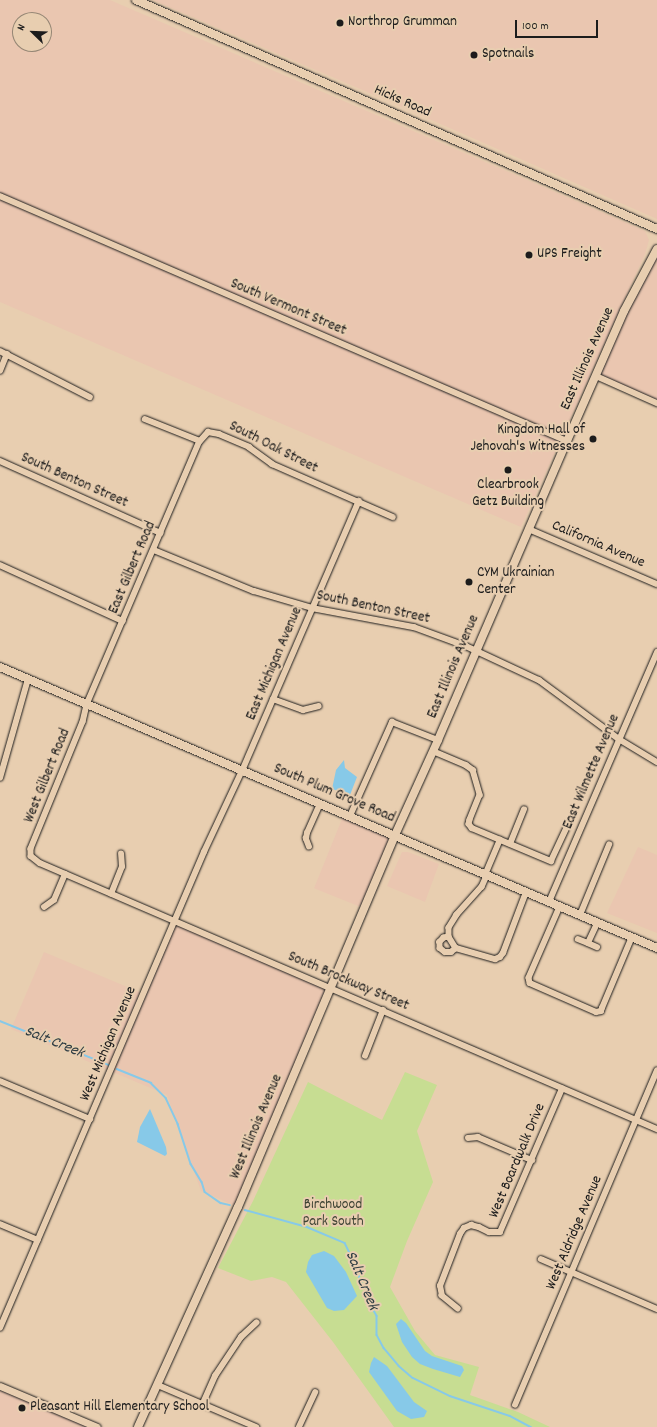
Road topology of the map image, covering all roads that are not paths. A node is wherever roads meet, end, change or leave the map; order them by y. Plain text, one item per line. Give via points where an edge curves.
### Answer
1 (136, 0) edge
2 (0, 196) edge
3 (657, 229) edge
4 (657, 249) edge
5 (0, 351) edge
6 (7, 354) junction
7 (0, 371) edge
8 (596, 376) junction
9 (90, 397) dead end
10 (657, 403) edge
11 (145, 419) dead end
12 (567, 441) junction
13 (200, 442) junction
14 (0, 461) edge
15 (360, 501) junction
16 (393, 517) dead end
17 (529, 529) junction
18 (161, 533) junction
19 (154, 550) junction
20 (0, 565) edge
21 (657, 584) edge
22 (312, 608) junction
23 (123, 621) junction
24 (476, 650) junction
25 (657, 652) edge
26 (0, 667) edge
27 (28, 680) junction
28 (273, 698) junction
29 (88, 705) junction
30 (319, 706) dead end
31 (619, 739) junction
32 (438, 740) junction
33 (433, 752) junction
34 (657, 762) edge
35 (242, 771) junction
36 (0, 778) edge
37 (320, 804) junction
38 (524, 810) dead end
39 (350, 816) junction
40 (567, 826) dead end
41 (395, 835) junction
42 (500, 840) junction
43 (510, 844) junction
44 (610, 845) dead end
45 (309, 847) dead end
46 (121, 854) dead end
47 (31, 856) joint
48 (65, 874) junction
49 (486, 875) junction
50 (526, 892) junction
51 (111, 894) junction
52 (548, 902) junction
53 (44, 907) dead end
54 (560, 907) junction
55 (580, 915) junction
56 (174, 921) junction
57 (598, 922) junction
58 (449, 937) junction
59 (632, 937) junction
60 (578, 939) dead end
61 (588, 943) junction
62 (597, 947) dead end
63 (456, 948) junction
64 (657, 948) edge
65 (330, 987) junction
66 (383, 1010) junction
67 (364, 1056) dead end
68 (657, 1071) edge
69 (0, 1081) edge
70 (562, 1089) junction
71 (90, 1119) junction
72 (636, 1120) junction
73 (657, 1129) edge
74 (468, 1138) dead end
75 (532, 1160) junction
76 (0, 1224) edge
77 (38, 1240) junction
78 (541, 1259) dead end
79 (571, 1272) junction
80 (458, 1309) dead end
81 (657, 1310) edge
82 (256, 1323) dead end
83 (0, 1328) edge
84 (158, 1385) junction
85 (0, 1386) edge
86 (315, 1392) dead end
87 (203, 1403) junction
88 (515, 1405) dead end
89 (97, 1427) edge
90 (138, 1427) edge
91 (256, 1427) edge
92 (299, 1427) edge

1 - 3 main road, Hicks Road
2 - 12 street, South Vermont Street
4 - 8 main road, East Illinois Avenue via 624,311
5 - 6 street
6 - 7 street
6 - 9 street
8 - 10 street
8 - 12 main road, East Illinois Avenue
11 - 13 street
12 - 17 main road, East Illinois Avenue
13 - 15 street, South Oak Street via 208,432 219,434 249,447 272,464
13 - 18 street, East Gilbert Road
14 - 18 street, South Benton Street
15 - 16 street, South Oak Street
15 - 22 street, East Michigan Avenue
17 - 21 street, California Avenue
17 - 24 main road, East Illinois Avenue
18 - 19 street, East Gilbert Road
19 - 22 street, South Benton Street via 254,591
19 - 23 street, East Gilbert Road
20 - 23 street
22 - 24 street, South Benton Street via 414,627
22 - 28 street, East Michigan Avenue
23 - 29 street, East Gilbert Road
24 - 31 street, South Benton Street via 539,680
24 - 32 main road, East Illinois Avenue
25 - 31 street, East Wilmette Avenue
26 - 27 main road, South Plum Grove Road
27 - 29 main road, South Plum Grove Road
27 - 36 street
28 - 30 street via 303,710
28 - 35 street, East Michigan Avenue
29 - 35 main road, South Plum Grove Road
29 - 47 street, West Gilbert Road via 31,849
31 - 34 street, South Benton Street
31 - 52 street, East Wilmette Avenue
32 - 33 main road, East Illinois Avenue
32 - 39 street via 392,722
33 - 41 main road, East Illinois Avenue
33 - 42 street via 473,770 480,797 470,826
35 - 37 main road, South Plum Grove Road
35 - 56 street, West Michigan Avenue
37 - 39 main road, South Plum Grove Road
37 - 45 street via 307,833
38 - 43 street
39 - 41 main road, South Plum Grove Road
40 - 43 street via 551,861
41 - 49 main road, South Plum Grove Road
41 - 65 main road, West Illinois Avenue
42 - 43 street
42 - 49 street
44 - 55 street
46 - 51 street via 122,867
47 - 48 street, South Brockway Street
48 - 51 street, South Brockway Street
48 - 53 street via 54,900
49 - 50 main road, South Plum Grove Road
49 - 58 street via 482,887 449,928
50 - 52 main road, South Plum Grove Road
50 - 63 street via 500,957 495,959
51 - 56 street, South Brockway Street
52 - 54 main road, South Plum Grove Road
54 - 55 main road, South Plum Grove Road
54 - 59 street via 529,980 530,984 596,1012 601,1011
55 - 57 main road, South Plum Grove Road
56 - 65 street, South Brockway Street
56 - 71 street, West Michigan Avenue
57 - 59 main road, South Plum Grove Road
57 - 61 street
58 - 63 street
58 - 63 street via 440,942 440,948 445,952 451,952
59 - 64 main road, South Plum Grove Road
60 - 61 street
61 - 62 street
65 - 66 street, South Brockway Street
65 - 84 main road, West Illinois Avenue via 238,1207
66 - 67 street
66 - 70 street, South Brockway Street
68 - 72 street, West Aldridge Avenue
69 - 71 street
70 - 72 street, South Brockway Street
70 - 75 street, West Boardwalk Drive
71 - 77 street, West Michigan Avenue
72 - 73 street, South Brockway Street
72 - 79 street, West Aldridge Avenue
74 - 75 street via 478,1137
75 - 80 street, West Boardwalk Drive via 500,1232 489,1232 471,1225 464,1228 460,1234 440,1286 442,1296
76 - 77 street
77 - 83 street, West Michigan Avenue
78 - 79 street
79 - 81 street
79 - 88 street, West Aldridge Avenue
82 - 87 street via 241,1337 215,1376
84 - 87 street
84 - 90 main road, West Illinois Avenue
85 - 89 street
86 - 92 street
87 - 91 street

